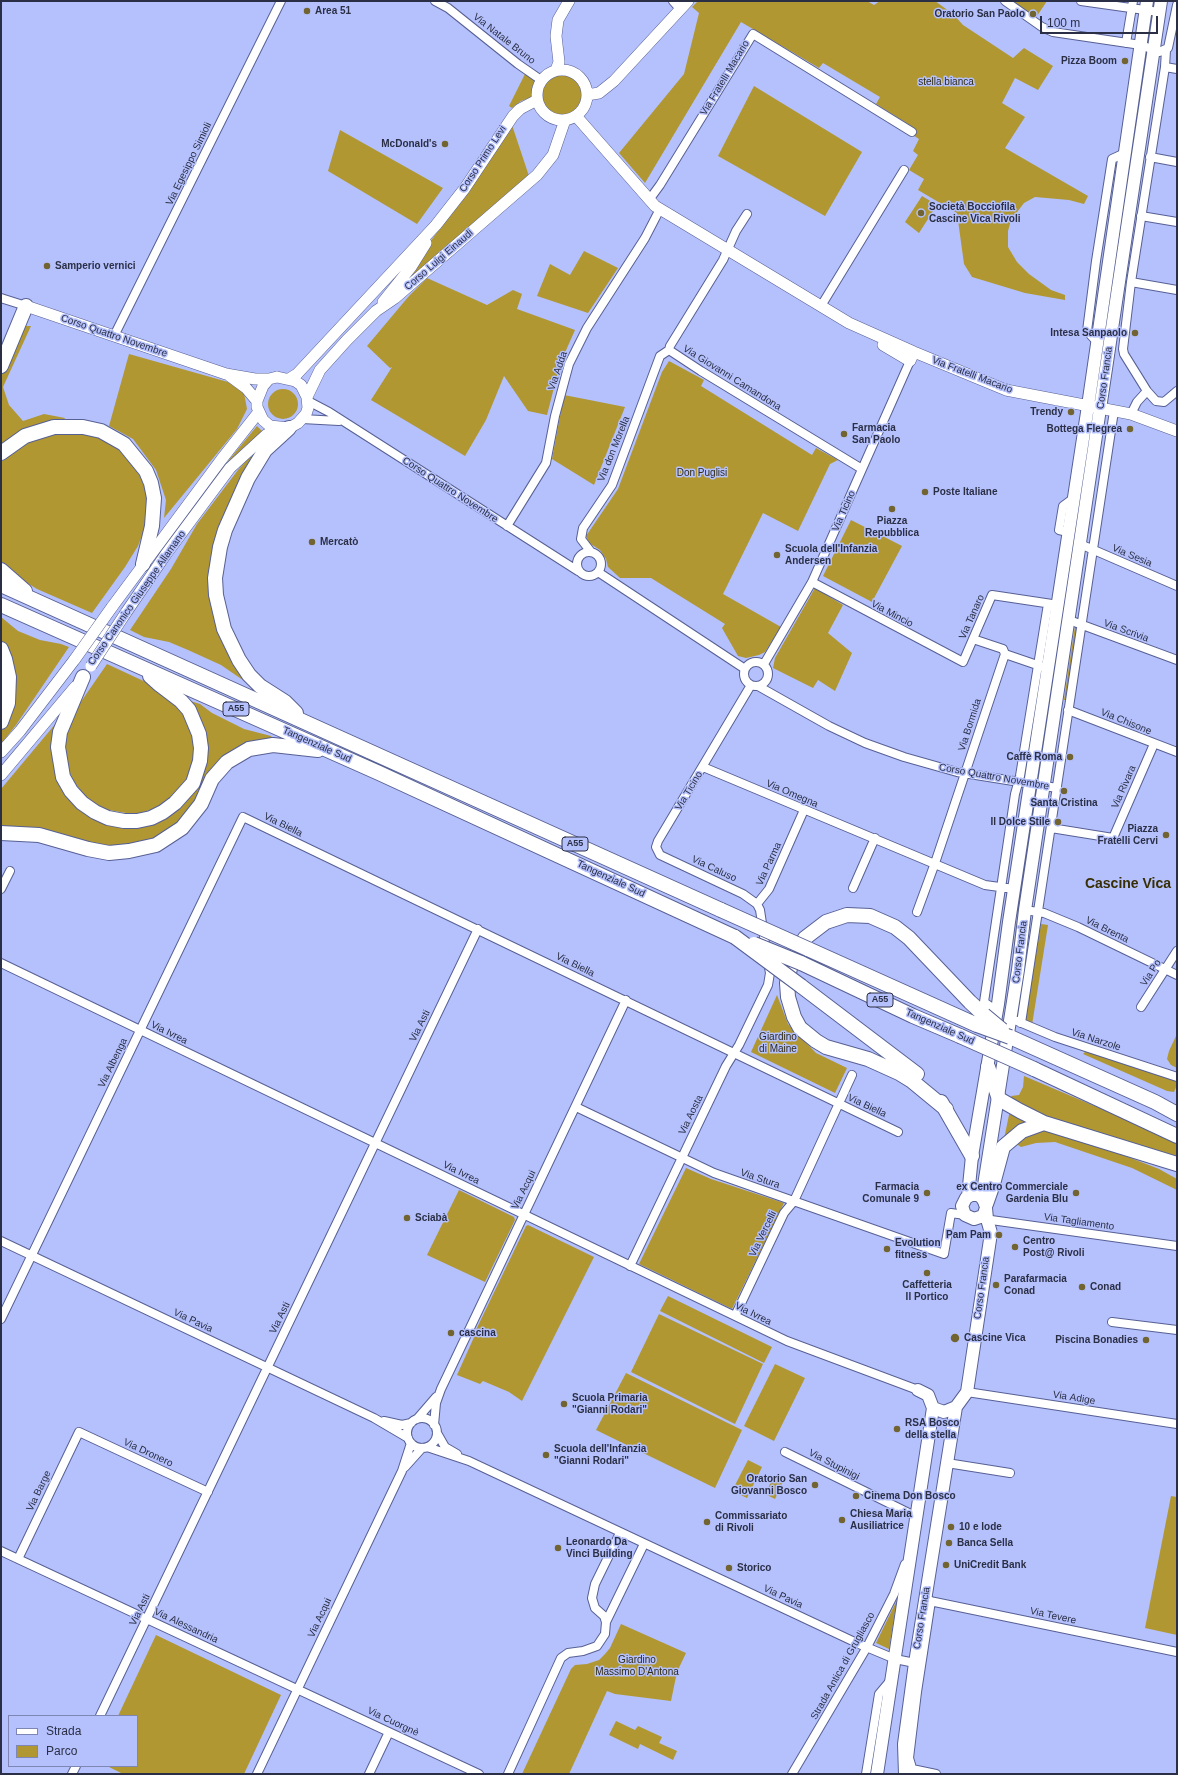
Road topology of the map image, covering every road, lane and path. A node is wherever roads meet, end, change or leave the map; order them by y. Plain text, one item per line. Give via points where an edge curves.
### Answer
1 (281, 1) edge
2 (435, 1) edge
3 (561, 1) edge
4 (569, 1) edge
5 (1005, 1) edge
6 (1081, 1) edge
7 (680, 4) edge
8 (1132, 5) edge
9 (1177, 5) edge
10 (1146, 6) edge
11 (1160, 7) edge
12 (558, 20) junction
13 (1126, 43) junction
14 (1140, 45) junction
15 (1153, 50) junction
16 (1166, 50) junction
17 (559, 55) junction
18 (1165, 67) junction
19 (1177, 69) edge
20 (556, 70) junction
21 (572, 71) junction
22 (541, 80) junction
23 (586, 90) junction
24 (537, 100) junction
25 (578, 115) junction
26 (565, 120) junction
27 (912, 132) dead end
28 (1150, 157) junction
29 (1177, 162) edge
30 (904, 170) dead end
31 (649, 200) junction
32 (660, 209) junction
33 (747, 214) dead end
34 (1141, 216) junction
35 (1177, 222) edge
36 (436, 225) junction
37 (728, 250) junction
38 (1131, 282) junction
39 (1177, 290) edge
40 (1, 298) edge
41 (26, 306) junction
42 (821, 306) junction
43 (376, 311) junction
44 (114, 336) junction
45 (670, 350) junction
46 (912, 357) junction
47 (1, 366) edge
48 (226, 374) junction
49 (269, 379) junction
50 (289, 379) junction
51 (1147, 391) junction
52 (1177, 391) edge
53 (308, 399) junction
54 (257, 401) junction
55 (1088, 406) junction
56 (1100, 409) junction
57 (1114, 411) junction
58 (258, 413) junction
59 (1131, 414) junction
60 (302, 419) junction
61 (344, 422) junction
62 (283, 428) junction
63 (1177, 430) edge
64 (1, 453) edge
65 (862, 469) junction
66 (507, 526) junction
67 (1080, 544) junction
68 (1093, 551) junction
69 (591, 552) junction
70 (557, 558) junction
71 (577, 560) junction
72 (143, 564) junction
73 (1, 570) edge
74 (578, 571) junction
75 (598, 572) junction
76 (812, 582) junction
77 (1, 585) edge
78 (1177, 586) edge
79 (34, 599) junction
80 (1052, 604) junction
81 (1, 605) edge
82 (1069, 620) junction
83 (1081, 625) junction
84 (973, 639) junction
85 (1, 649) edge
86 (1005, 654) junction
87 (1177, 660) edge
88 (963, 662) joint
89 (764, 664) junction
90 (141, 667) junction
91 (1043, 667) junction
92 (745, 669) junction
93 (87, 671) junction
94 (755, 686) junction
95 (1056, 705) junction
96 (1068, 709) junction
97 (1, 722) edge
98 (306, 723) junction
99 (1154, 744) junction
100 (1, 752) edge
101 (332, 752) junction
102 (1177, 752) edge
103 (703, 767) junction
104 (965, 773) junction
105 (1, 775) edge
106 (1024, 783) junction
107 (1044, 786) junction
108 (1057, 788) junction
109 (804, 810) junction
110 (243, 817) joint
111 (1051, 828) junction
112 (1, 833) edge
113 (875, 838) junction
114 (660, 855) joint
115 (935, 863) junction
116 (10, 871) dead end
117 (853, 888) dead end
118 (1001, 888) junction
119 (1, 889) edge
120 (1014, 889) junction
121 (757, 904) junction
122 (1025, 910) junction
123 (917, 912) dead end
124 (1039, 912) junction
125 (478, 929) junction
126 (735, 936) junction
127 (992, 947) junction
128 (1006, 949) junction
129 (1177, 951) edge
130 (1, 963) edge
131 (1165, 969) junction
132 (1177, 975) edge
133 (626, 1000) junction
134 (1141, 1007) dead end
135 (997, 1011) junction
136 (1016, 1021) junction
137 (140, 1030) junction
138 (1010, 1037) junction
139 (734, 1054) junction
140 (988, 1068) junction
141 (852, 1076) dead end
142 (1177, 1077) edge
143 (999, 1099) junction
144 (1155, 1102) junction
145 (839, 1104) junction
146 (1177, 1105) edge
147 (576, 1107) junction
148 (946, 1109) junction
149 (1177, 1114) edge
150 (1044, 1123) junction
151 (898, 1132) dead end
152 (1177, 1136) edge
153 (376, 1143) junction
154 (1106, 1143) junction
155 (972, 1156) junction
156 (682, 1158) junction
157 (1177, 1164) edge
158 (1177, 1175) edge
159 (968, 1196) junction
160 (794, 1201) junction
161 (984, 1209) junction
162 (524, 1214) junction
163 (965, 1215) junction
164 (1, 1241) edge
165 (1177, 1246) edge
166 (31, 1255) junction
167 (630, 1266) junction
168 (735, 1316) junction
169 (1, 1319) edge
170 (1112, 1322) dead end
171 (1177, 1330) edge
172 (267, 1368) junction
173 (441, 1389) junction
174 (918, 1390) joint
175 (967, 1392) junction
176 (956, 1407) junction
177 (933, 1408) junction
178 (375, 1419) junction
179 (414, 1421) junction
180 (1177, 1424) edge
181 (436, 1429) junction
182 (79, 1432) joint
183 (409, 1441) junction
184 (424, 1448) junction
185 (785, 1452) dead end
186 (467, 1460) junction
187 (947, 1463) junction
188 (402, 1471) junction
189 (1010, 1473) dead end
190 (208, 1492) junction
191 (917, 1517) junction
192 (620, 1533) junction
193 (644, 1544) junction
194 (1, 1551) edge
195 (18, 1558) junction
196 (899, 1595) junction
197 (928, 1600) junction
198 (147, 1619) junction
199 (606, 1622) junction
200 (867, 1647) junction
201 (1177, 1652) edge
202 (895, 1659) junction
203 (915, 1663) junction
204 (892, 1679) junction
205 (298, 1689) junction
206 (100, 1715) edge
207 (389, 1732) junction
208 (909, 1772) edge
209 (257, 1774) edge
210 (369, 1774) edge
211 (479, 1774) edge
212 (508, 1774) edge
213 (792, 1774) edge
214 (866, 1774) edge
215 (877, 1774) edge
216 (936, 1774) edge

1 - 44 street, Via Egesippo Simioli
2 - 22 street, Via Natale Bruno via 448,8
3 - 12 street
4 - 12 main road
5 - 13 street via 1048,30
6 - 8 street
7 - 23 main road via 607,87 598,93
8 - 10 street
8 - 13 street
9 - 16 street, Corso Francia via 1170,44
10 - 11 street
10 - 14 main road, Corso Francia
11 - 15 main road, Corso Francia
12 - 17 main road via 556,36
13 - 14 street
14 - 15 street
14 - 55 main road, Corso Francia
15 - 16 street
15 - 56 main road, Corso Francia
16 - 18 street, Corso Francia
17 - 20 main road
17 - 21 main road
18 - 19 street
18 - 28 street, Corso Francia
20 - 21 main road
20 - 22 main road
21 - 23 main road via 582,79
22 - 24 main road via 536,93
23 - 25 main road via 587,102
24 - 26 main road via 550,118
24 - 36 main road, Corso Primo Levi via 513,116 465,188
25 - 26 main road
25 - 31 main road, Via Fratelli Macario
26 - 43 main road, Corso Luigi Einaudi via 553,155 537,175 395,298
27 - 31 street, Via Fratelli Macario via 752,34
28 - 29 street
28 - 34 street, Corso Francia
30 - 42 street
31 - 32 main road, Via Fratelli Macario
32 - 37 main road, Via Fratelli Macario
32 - 66 street, Via Adda via 645,238 587,328 569,364 546,463
33 - 37 street
34 - 35 street
34 - 38 street, Corso Francia
36 - 43 main road, Corso Primo Levi via 411,267
36 - 50 main road, Corso Primo Levi via 297,374
37 - 42 main road, Via Fratelli Macario
37 - 45 street, Via Giovanni Camandona via 670,346
38 - 39 street
38 - 51 street, Corso Francia via 1123,349
40 - 41 street, Corso Quattro Novembre
41 - 44 main road, Corso Quattro Novembre
41 - 47 highway
42 - 46 main road, Via Fratelli Macario
43 - 53 main road, Corso Luigi Einaudi via 320,370
44 - 48 main road, Corso Quattro Novembre
45 - 65 street, Via Giovanni Camandona
45 - 69 street, Via don Morella via 660,356 612,485 583,528 581,539
46 - 55 main road, Via Fratelli Macario via 1006,390
46 - 65 street, Via Ticino
48 - 49 main road, Corso Quattro Novembre
48 - 54 main road, Corso Quattro Novembre via 246,388
49 - 50 main road
49 - 54 main road via 262,386
50 - 53 main road via 301,385
51 - 52 street via 1156,401 1162,403
51 - 59 street
53 - 60 main road via 308,408
53 - 61 street, Corso Quattro Novembre
54 - 58 main road
55 - 56 main road, Via Fratelli Macario
55 - 80 main road, Corso Francia via 1068,532
56 - 57 main road, Via Fratelli Macario
56 - 67 main road, Corso Francia
57 - 59 main road, Via Fratelli Macario
57 - 68 street, Corso Francia
58 - 62 main road via 270,426
58 - 72 main road, Corso Canonico Giuseppe Allamano
59 - 63 main road, Via Fratelli Macario
60 - 61 street, Corso Quattro Novembre
60 - 62 main road via 294,426
61 - 66 street, Corso Quattro Novembre
62 - 93 main road, Corso Canonico Giuseppe Allamano, bridge via 266,435 230,468 166,554
62 - 98 highway via 256,462 225,530 216,565 216,595 224,629 249,675
64 - 72 highway via 25,436 54,427 83,427 101,431 124,444 146,471 154,498 152,526
65 - 76 street, Via Ticino
66 - 70 street, Corso Quattro Novembre
67 - 68 street, Via Sesia
67 - 82 main road, Corso Francia
68 - 78 street, Via Sesia
68 - 83 street, Corso Francia
69 - 71 street via 582,554
69 - 75 street via 599,559 601,566
70 - 71 street, Corso Quattro Novembre
70 - 74 street, Corso Quattro Novembre
71 - 74 street
72 - 100 main road, Corso Canonico Giuseppe Allamano, bridge via 75,659
73 - 79 highway
74 - 75 street via 588,577
75 - 92 street
76 - 88 street, Via Mincio
76 - 89 street, Via Ticino
77 - 79 highway, Tangenziale Sud / A55
79 - 98 highway, Tangenziale Sud / A55
80 - 84 street, Via Tanaro via 992,595
80 - 91 main road, Corso Francia
81 - 90 highway, Tangenziale Sud / A55
82 - 83 street, Via Scrivia
82 - 95 main road, Corso Francia
83 - 87 street, Via Scrivia
83 - 96 street, Corso Francia
84 - 86 street via 1003,649
84 - 88 street, Via Tanaro
85 - 97 highway via 9,677 8,703
86 - 91 street
86 - 104 street, Via Bormida
89 - 92 street via 754,662
89 - 94 street via 769,675 765,682
90 - 93 highway via 189,710 199,734 201,748 193,783 175,804 151,818 124,821 108,818 82,803 63,777 58,747 60,732
90 - 101 highway, Tangenziale Sud / A55
91 - 106 main road, Corso Francia
92 - 94 street via 744,676
93 - 105 main road, Corso Canonico Giuseppe Allamano
94 - 103 street, Via Ticino
94 - 104 street, Corso Quattro Novembre via 865,743 930,766
95 - 96 street
95 - 107 main road, Corso Francia
96 - 99 street, Via Chisone
96 - 108 street, Corso Francia
98 - 138 highway, Tangenziale Sud / A55, bridge
99 - 102 street, Via Chisone
99 - 111 street, Via Rivara via 1112,838
101 - 112 highway via 273,745 249,749 227,762 212,780 201,804 182,828 156,845 109,854 38,834
101 - 126 highway, Tangenziale Sud / A55
103 - 109 street, Via Omegna
103 - 114 street, Via Ticino via 658,841 656,847
104 - 106 street, Corso Quattro Novembre
104 - 115 street, Via Bormida
106 - 107 street, Corso Quattro Novembre
106 - 118 street, Corso Francia via 1015,794
106 - 120 main road, Corso Francia
107 - 108 street, Corso Quattro Novembre
107 - 122 main road, Corso Francia
108 - 111 street, Corso Francia
109 - 113 street, Via Omegna
109 - 121 street, Via Parma via 770,889
110 - 125 street, Via Biella
110 - 137 street, Via Albenga
111 - 124 street, Corso Francia
113 - 115 street, Via Omegna
113 - 117 street
114 - 121 street, Via Caluso via 743,894
115 - 118 street, Via Omegna via 985,885
115 - 123 street, Via Bormida
116 - 119 street
118 - 120 street, Via Omegna
118 - 127 street, Corso Francia
120 - 128 main road, Corso Francia
121 - 139 street, Via Aosta via 770,973 768,985
122 - 124 street, Via Brenta
122 - 136 main road, Corso Francia
124 - 131 street, Via Brenta via 1078,927
124 - 136 street, Corso Francia
125 - 133 street, Via Biella
125 - 153 street, Via Asti
126 - 148 highway, bridge via 928,1083
126 - 152 highway, Tangenziale Sud / A55, bridge via 1034,1068
127 - 128 street, Corso Francia
127 - 135 street, Corso Francia via 984,1002
128 - 135 main road, Corso Francia
129 - 131 street, Via Po
130 - 137 street, Via Ivrea
131 - 132 street, Via Brenta
131 - 134 street, Via Po
133 - 139 street, Via Biella
133 - 147 street, Via Acqui
135 - 140 main road, Corso Francia
136 - 142 street, Via Narzole via 1055,1037
136 - 143 main road, Corso Francia
137 - 153 street, Via Ivrea
137 - 166 street, Via Albenga
138 - 144 highway, Tangenziale Sud / A55
138 - 148 highway, bridge via 970,1002 895,927 870,916 847,915 826,922 805,938 788,975 788,997 800,1028 826,1048 868,1059 899,1073
139 - 145 street, Via Biella
139 - 156 street, Via Aosta
140 - 143 highway
140 - 155 main road, Corso Francia
141 - 145 street, Via Vercelli
143 - 150 highway
143 - 161 main road, Corso Francia
144 - 146 highway
144 - 149 highway, Tangenziale Sud / A55
145 - 151 street, Via Biella
145 - 160 street, Via Vercelli
147 - 156 street, Via Stura
147 - 162 street, Via Acqui
148 - 155 highway
150 - 154 highway
150 - 161 highway via 1022,1131 1003,1147
153 - 162 street, Via Ivrea
153 - 172 street, Via Asti
154 - 157 highway
154 - 158 highway
155 - 159 main road, Corso Francia
156 - 160 street, Via Stura via 714,1173
156 - 167 street, Via Aosta
159 - 161 main road via 975,1194
159 - 163 main road via 962,1206
160 - 163 street, Via Stura via 944,1254 951,1213
160 - 168 street, Via Vercelli via 784,1213
161 - 163 main road via 971,1219
161 - 165 street, Via Tagliamento
161 - 175 main road, Corso Francia via 991,1233
162 - 167 street, Via Ivrea
162 - 173 street, Via Acqui
164 - 166 street, Via Pavia
166 - 169 street, Via Albenga
166 - 172 street, Via Pavia
167 - 168 street, Via Ivrea
168 - 174 street, Via Ivrea via 787,1341
170 - 171 street
172 - 178 street, Via Pavia
172 - 190 street, Via Asti
173 - 179 street, Via Acqui
173 - 181 street, Via Acqui via 436,1403
174 - 177 main road via 928,1395
175 - 176 main road
175 - 180 street, Via Adige
176 - 177 main road via 944,1412
176 - 187 main road, Corso Francia
177 - 191 main road
178 - 179 street, Via Pavia via 402,1425
178 - 183 street, Via Pavia
179 - 181 street via 427,1419
179 - 183 street via 407,1430
181 - 184 street via 434,1442
181 - 186 street, Via Pavia via 445,1447
182 - 190 street, Via Dronero
182 - 195 street, Via Barge
183 - 184 street
183 - 188 street, Via Acqui
184 - 186 street, Via Pavia
184 - 188 street, Via Acqui
185 - 191 street, Via Stupinigi
186 - 192 street, Via Pavia
187 - 189 street
187 - 197 main road, Corso Francia
188 - 205 street, Via Acqui
190 - 198 street, Via Asti
191 - 196 main road
192 - 193 street, Via Pavia
192 - 199 street via 595,1584 592,1598 595,1608 604,1616
193 - 199 street
193 - 200 street, Via Pavia
194 - 195 street, Via Alessandria
195 - 198 street, Via Alessandria
196 - 200 street, Strada Antica di Grugliasco
196 - 202 main road
197 - 201 street, Via Tevere
197 - 203 main road, Corso Francia
197 - 208 street, Corso Francia
198 - 205 street, Via Alessandria
198 - 206 street, Via Asti
199 - 212 street via 605,1634 597,1646 568,1653 561,1658
200 - 202 street, Via Pavia
200 - 213 street, Strada Antica di Grugliasco
202 - 203 street, Via Pavia
202 - 204 main road
203 - 208 main road, Corso Francia via 904,1744
204 - 214 street via 879,1694
204 - 215 main road
205 - 207 street, Via Cuorgnè
205 - 209 street, Via Acqui
207 - 210 street
207 - 211 street, Via Cuorgnè
208 - 216 street

